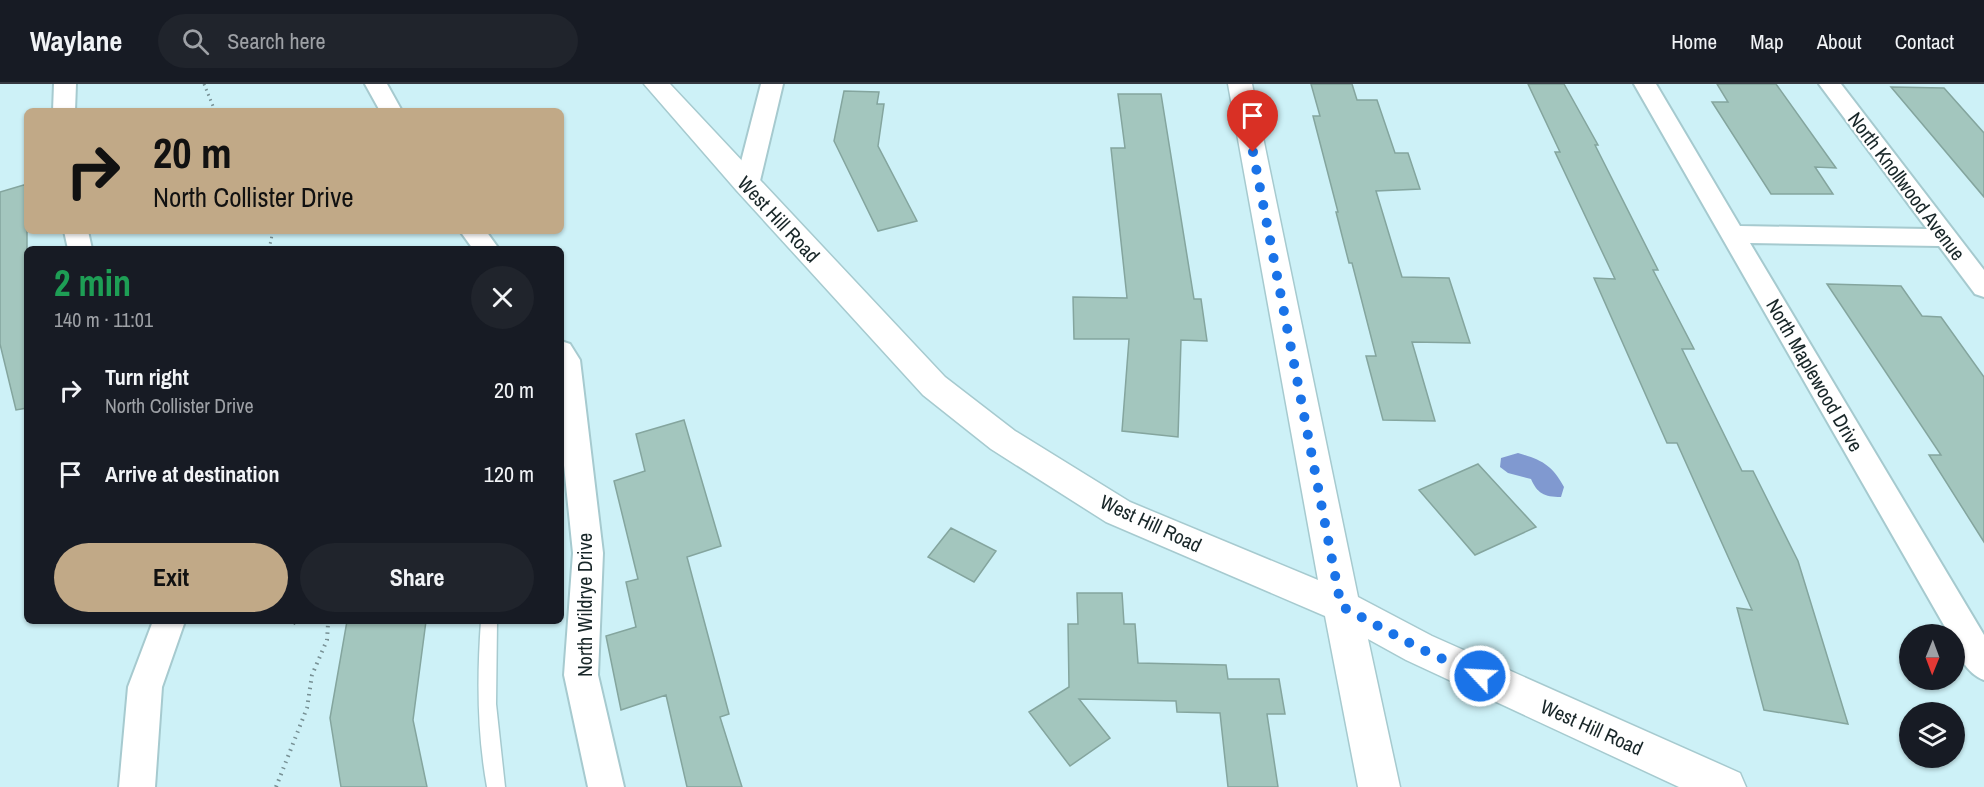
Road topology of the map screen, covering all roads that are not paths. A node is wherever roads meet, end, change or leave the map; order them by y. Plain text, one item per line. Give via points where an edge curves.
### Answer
1 (65, 84) edge
2 (376, 84) edge
3 (656, 84) edge
4 (772, 84) edge
5 (1240, 84) edge
6 (1645, 84) edge
7 (1830, 84) edge
8 (64, 108) edge
9 (389, 108) edge
10 (747, 185) junction
11 (474, 234) edge
12 (1732, 234) junction
13 (1946, 238) junction
14 (484, 246) edge
15 (1984, 288) edge
16 (564, 356) edge
17 (1341, 606) junction
18 (168, 624) edge
19 (489, 624) edge
20 (1984, 665) edge
21 (137, 787) edge
22 (496, 787) edge
23 (606, 787) edge
24 (1379, 787) edge
25 (1725, 787) edge

1 - 8 street
2 - 9 street
3 - 10 street, West Hill Road
4 - 10 street
5 - 17 street
6 - 12 street, North Maplewood Drive
7 - 13 street, North Knollwood Avenue
10 - 17 street, West Hill Road via 934,386 1003,440 1118,512
11 - 14 street
12 - 13 street
12 - 20 street, North Maplewood Drive
13 - 15 street, North Knollwood Avenue
16 - 23 street, North Wildrye Drive via 588,553 581,675
17 - 24 street
17 - 25 street, West Hill Road via 1419,648
18 - 21 street via 145,687
19 - 22 lane via 486,654 490,757

